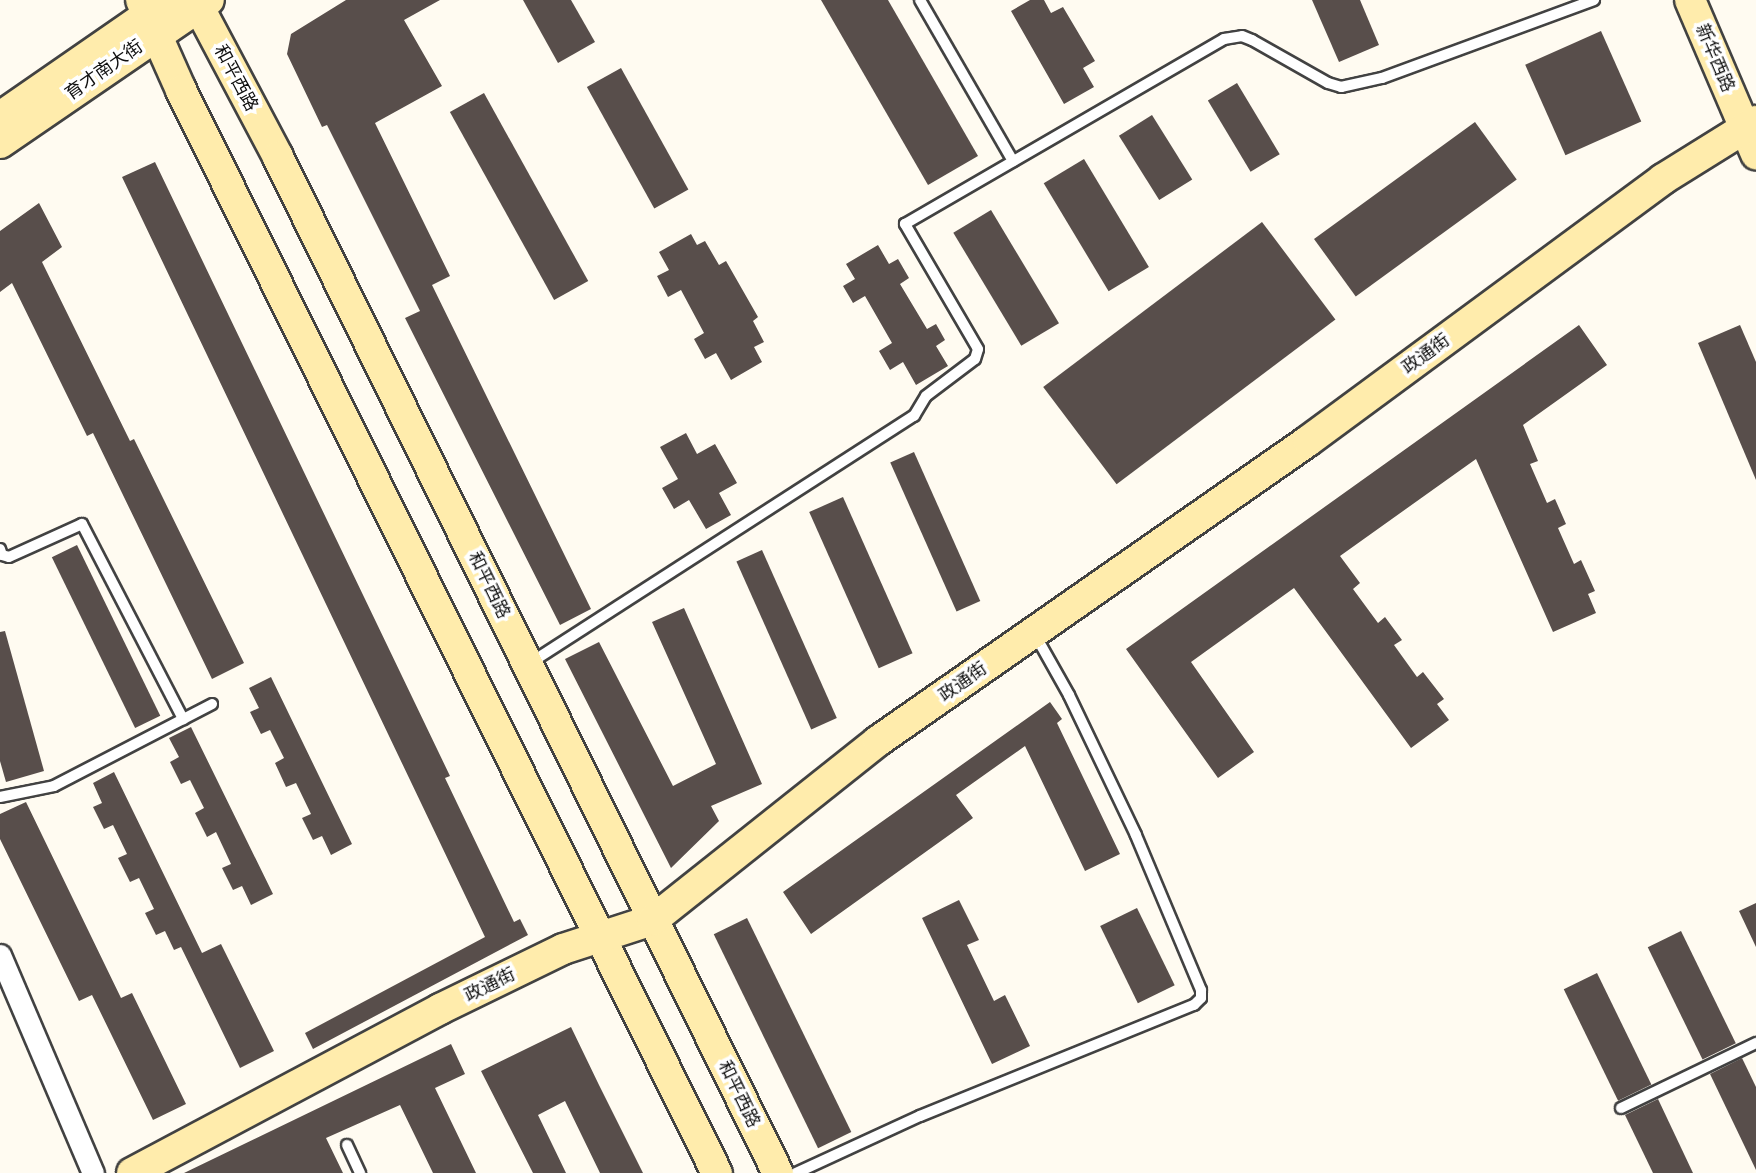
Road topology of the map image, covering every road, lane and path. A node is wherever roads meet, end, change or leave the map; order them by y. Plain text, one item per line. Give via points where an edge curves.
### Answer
1 (920, 0) edge
2 (1594, 0) edge
3 (1690, 0) edge
4 (201, 2) edge
5 (153, 12) edge
6 (0, 117) edge
7 (1750, 124) edge
8 (0, 143) edge
9 (1756, 154) edge
10 (1013, 161) junction
11 (0, 549) edge
12 (1034, 632) junction
13 (528, 664) junction
14 (212, 704) dead end
15 (183, 719) junction
16 (0, 797) edge
17 (653, 920) junction
18 (601, 937) junction
19 (0, 955) edge
20 (1756, 1043) edge
21 (1620, 1108) dead end
22 (347, 1145) dead end
23 (93, 1173) edge
24 (132, 1173) edge
25 (360, 1173) edge
26 (717, 1173) edge
27 (778, 1173) edge
28 (796, 1173) edge

1 - 10 lane
2 - 10 lane via 1382,78 1341,87 1252,40 1242,36 1224,39
3 - 7 main road, 新华西路
4 - 5 main road, 育才南大街
4 - 13 main road, 和平西路
5 - 6 main road, 育才南大街
5 - 8 main road, 育才南大街
5 - 18 main road via 181,90
7 - 9 main road, 新华西路
7 - 12 main road, 政通街 via 1663,179 1308,441
10 - 13 lane via 905,223 978,349 975,359 926,396 914,416
11 - 15 lane via 9,557 82,524
12 - 17 main road, 政通街 via 878,741
12 - 28 lane via 1136,835 1201,998 1194,1005 920,1116
13 - 17 main road, 和平西路
14 - 15 lane
15 - 16 lane via 54,786
17 - 18 main road, 政通街
17 - 27 main road, 和平西路
18 - 24 main road, 政通街 via 563,949 440,1009
18 - 26 main road
19 - 23 street
20 - 21 lane
22 - 25 lane

